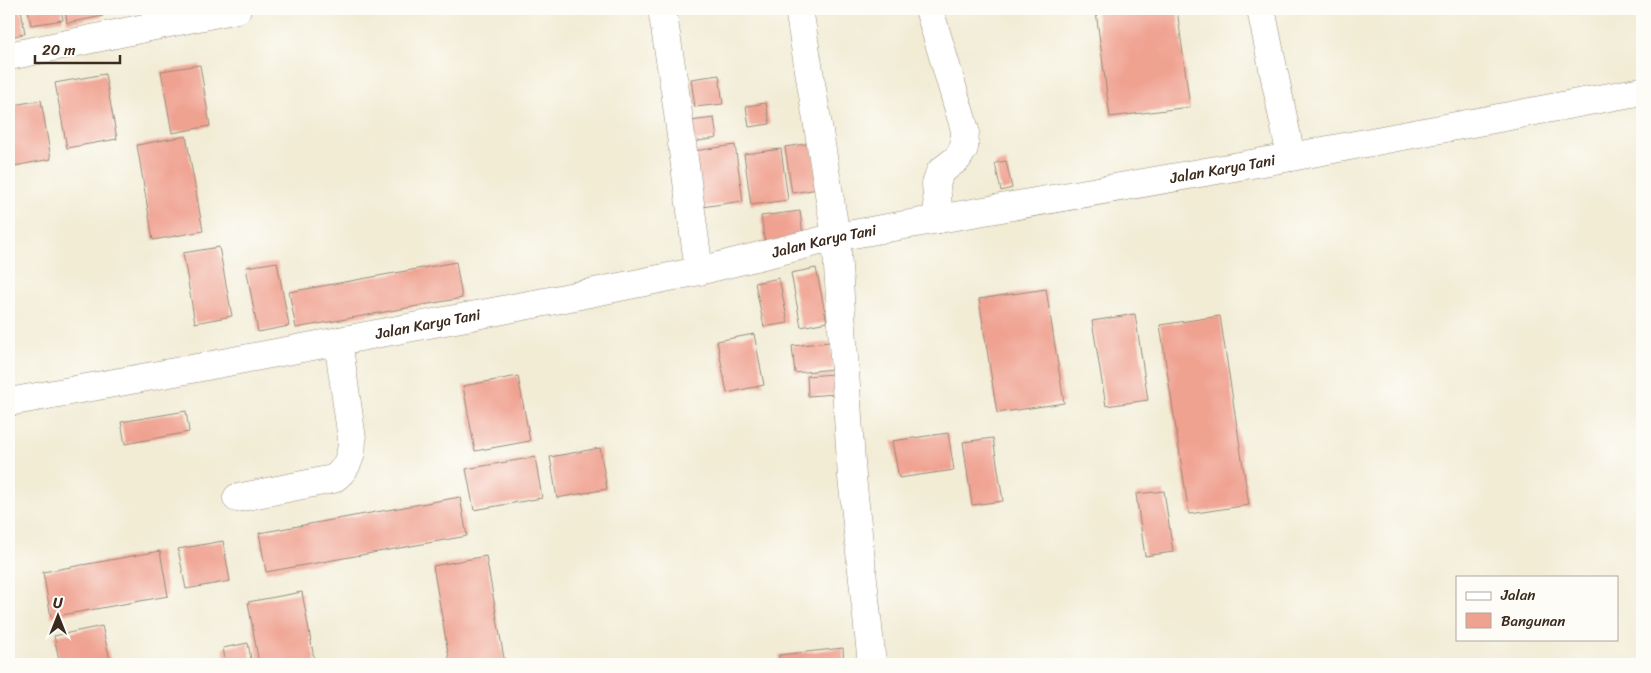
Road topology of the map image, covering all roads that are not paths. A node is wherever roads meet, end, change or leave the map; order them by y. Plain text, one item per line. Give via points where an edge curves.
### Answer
1 (237, 9) edge
2 (662, 9) edge
3 (799, 9) edge
4 (930, 9) edge
5 (1260, 9) edge
6 (9, 56) edge
7 (1642, 91) edge
8 (1291, 157) junction
9 (940, 219) junction
10 (836, 237) junction
11 (698, 271) junction
12 (338, 341) junction
13 (9, 402) edge
14 (237, 498) dead end
15 (872, 664) edge

1 - 6 street
2 - 11 street via 676,91
3 - 10 street
4 - 9 street via 965,130 964,148 958,158 940,172 936,184
5 - 8 street
7 - 8 street, Jalan Karya Tani
8 - 9 street, Jalan Karya Tani
9 - 10 street, Jalan Karya Tani
10 - 11 street, Jalan Karya Tani
10 - 15 street via 852,477
11 - 12 street, Jalan Karya Tani
12 - 13 street, Jalan Karya Tani
12 - 14 street via 352,439 352,450 340,474 333,479

